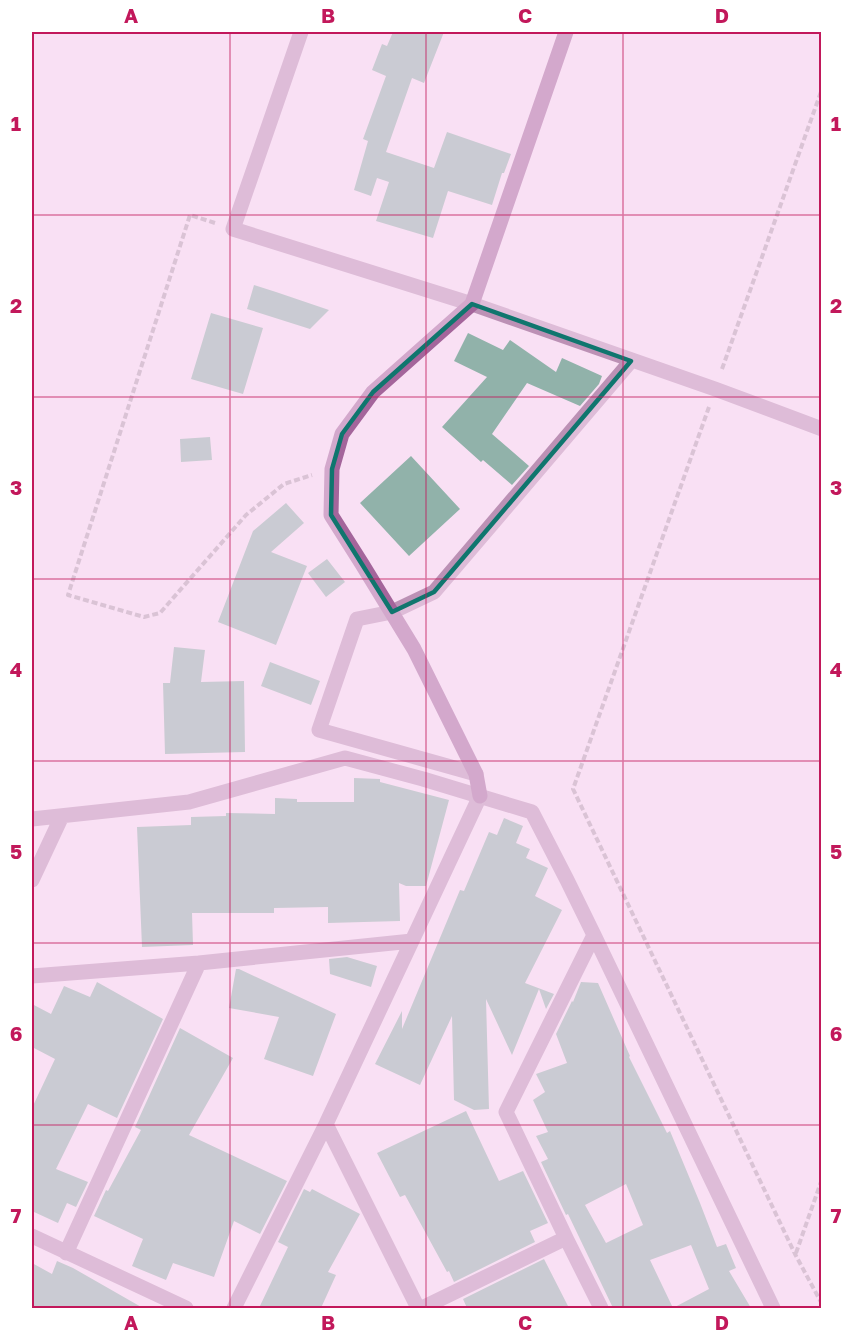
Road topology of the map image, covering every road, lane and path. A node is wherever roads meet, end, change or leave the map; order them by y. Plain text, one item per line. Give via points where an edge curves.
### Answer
1 (301, 32) edge
2 (566, 32) edge
3 (822, 88) edge
4 (233, 228) junction
5 (472, 304) junction
6 (632, 361) junction
7 (715, 389) junction
8 (822, 429) edge
9 (332, 469) junction
10 (392, 612) junction
11 (476, 774) junction
12 (480, 796) junction
13 (62, 816) junction
14 (32, 819) edge
15 (32, 880) edge
16 (594, 935) junction
17 (412, 942) junction
18 (199, 963) junction
19 (32, 976) edge
20 (326, 1124) junction
21 (822, 1179) edge
22 (32, 1236) edge
23 (566, 1238) junction
24 (66, 1253) junction
25 (795, 1254) junction
26 (822, 1304) edge
27 (186, 1308) edge
28 (234, 1308) edge
29 (417, 1308) edge
30 (423, 1308) edge
31 (600, 1308) edge
32 (772, 1308) edge

1 - 4 street
2 - 5 street
3 - 7 path
4 - 5 street
4 - 9 path via 190,215 68,595 144,616 160,613 246,515 284,484
5 - 6 street
5 - 9 street via 373,392 342,434
6 - 7 street
6 - 10 street via 434,592
7 - 8 street
7 - 25 path via 573,789
9 - 10 street via 331,515
10 - 11 street
10 - 11 street via 357,619 319,730
11 - 12 street
12 - 13 street via 345,758 189,802
12 - 16 street via 532,812
12 - 17 street
13 - 14 street
13 - 15 street
16 - 23 street via 506,1112
16 - 32 street
17 - 18 street
17 - 20 street
18 - 19 street
18 - 24 street
20 - 28 street
20 - 29 street
21 - 25 path
22 - 24 street
23 - 30 street
23 - 31 street
24 - 27 street
25 - 26 path

